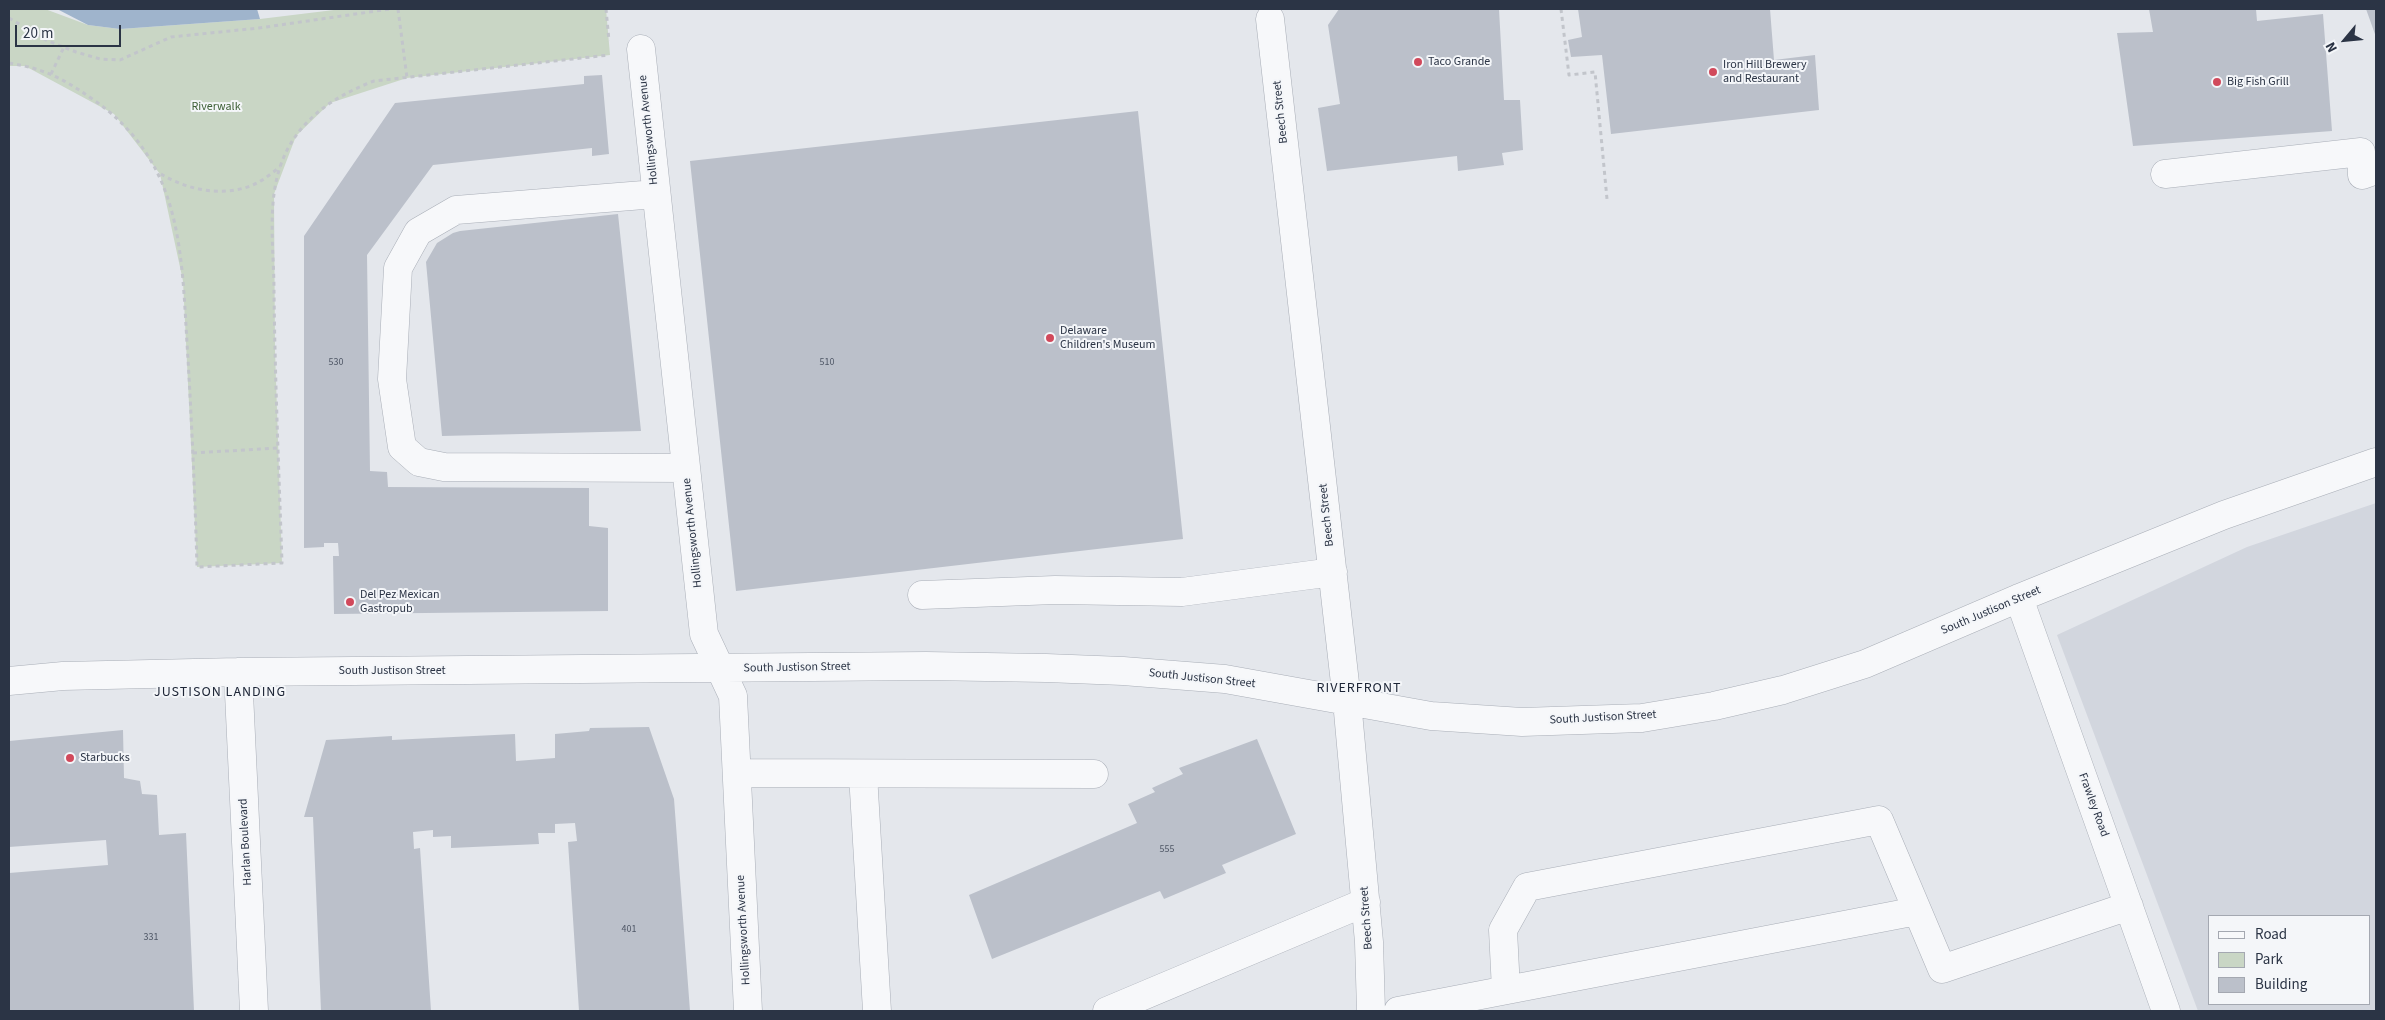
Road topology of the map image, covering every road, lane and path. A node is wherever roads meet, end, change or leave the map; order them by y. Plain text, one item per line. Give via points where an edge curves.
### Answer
1 (390, 9) edge
2 (398, 9) edge
3 (606, 9) edge
4 (1561, 9) edge
5 (9, 18) edge
6 (1270, 19) dead end
7 (64, 47) junction
8 (641, 49) dead end
9 (9, 63) edge
10 (50, 74) junction
11 (407, 78) junction
12 (280, 166) junction
13 (2376, 170) edge
14 (160, 174) junction
15 (2165, 174) dead end
16 (656, 194) junction
17 (1607, 199) dead end
18 (278, 448) junction
19 (193, 453) junction
20 (2376, 462) edge
21 (686, 468) junction
22 (1333, 572) junction
23 (922, 595) dead end
24 (2020, 598) junction
25 (719, 670) junction
26 (238, 672) junction
27 (9, 681) edge
28 (1347, 701) junction
29 (736, 773) junction
30 (864, 774) junction
31 (1094, 774) dead end
32 (1366, 902) junction
33 (2129, 906) junction
34 (1917, 911) junction
35 (1506, 990) junction
36 (254, 1011) edge
37 (748, 1011) edge
38 (877, 1011) edge
39 (1107, 1011) edge
40 (1370, 1011) edge
41 (1398, 1011) edge
42 (2166, 1011) edge

1 - 7 path via 171,37 120,60 100,59
2 - 11 path
3 - 11 path via 610,55
4 - 17 path via 1569,76 1595,72
5 - 7 path
6 - 22 street, Beech Street
7 - 10 path
8 - 16 street, Hollingsworth Avenue
9 - 10 path
10 - 14 path via 61,77 114,114 139,140
11 - 12 path via 374,82 347,92 330,103 313,115 296,136
12 - 14 path via 257,183 229,191 179,185
12 - 18 path via 274,194 273,230
13 - 15 street via 2362,175 2361,152
14 - 19 path via 179,243
16 - 21 street, Hollingsworth Avenue
16 - 21 street via 456,210 418,232 398,268 392,379 402,447 419,462 444,467
18 - 19 path
18 - 19 path via 282,563 198,567
20 - 24 street, South Justison Street via 2224,515
21 - 25 street, Hollingsworth Avenue via 704,634
22 - 23 street via 1182,592 1055,590
22 - 28 street, Beech Street
24 - 28 street, South Justison Street via 1865,664 1810,682 1714,706 1642,718 1522,722 1431,716
24 - 33 street, Frawley Road
25 - 26 street, South Justison Street
25 - 28 street, South Justison Street via 926,666 1123,671 1225,679
25 - 29 street, Hollingsworth Avenue via 733,696
26 - 27 street, South Justison Street via 62,676
26 - 36 street, Harlan Boulevard
28 - 32 street, Beech Street
29 - 30 street
29 - 37 street, Hollingsworth Avenue
30 - 31 street
30 - 38 street
32 - 39 street
32 - 40 street, Beech Street
33 - 34 street via 1942,969
33 - 42 street, Frawley Road
34 - 35 street
34 - 35 street via 1879,820 1527,887 1503,930
35 - 41 street

